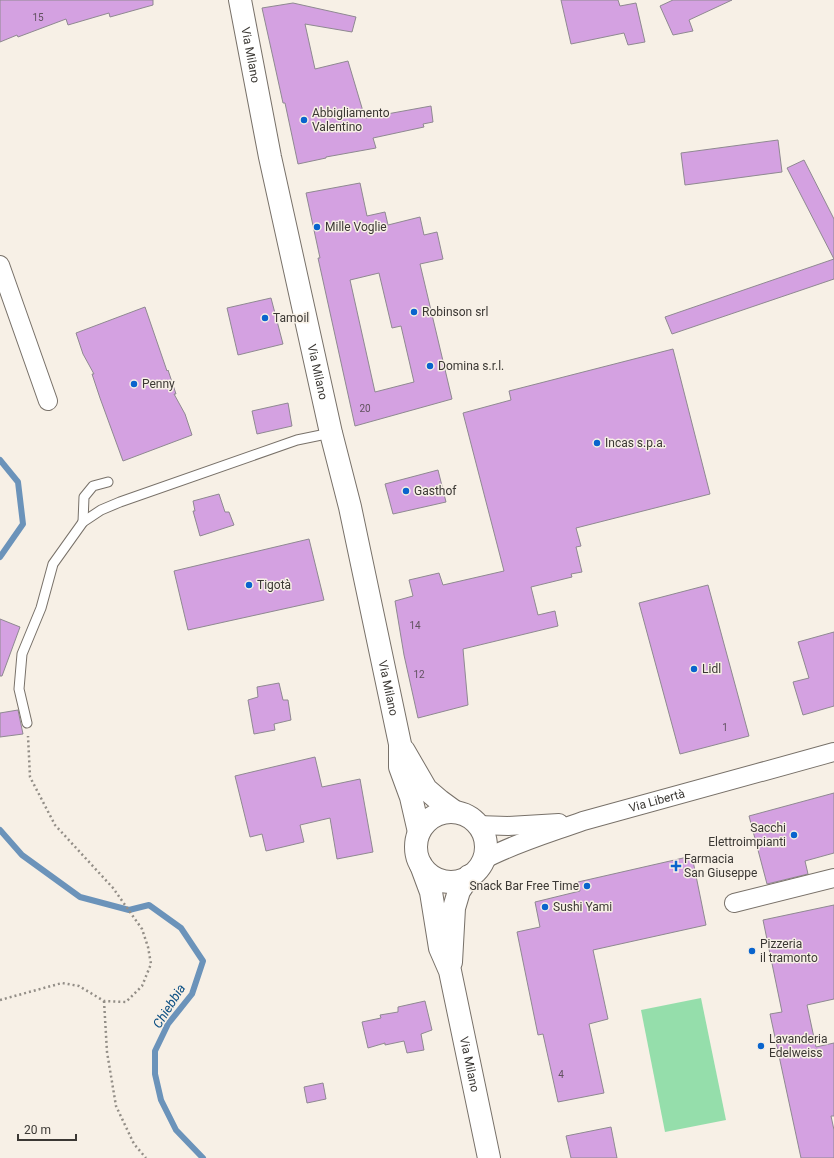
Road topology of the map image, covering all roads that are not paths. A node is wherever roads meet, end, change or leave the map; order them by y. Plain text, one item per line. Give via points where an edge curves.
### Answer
1 (240, 0) edge
2 (0, 265) edge
3 (48, 401) dead end
4 (331, 433) junction
5 (108, 482) dead end
6 (83, 522) junction
7 (27, 723) road end
8 (400, 744) junction
9 (834, 752) edge
10 (455, 812) junction
11 (584, 821) junction
12 (477, 825) junction
13 (419, 832) junction
14 (483, 860) junction
15 (421, 865) junction
16 (470, 876) junction
17 (834, 878) edge
18 (734, 903) dead end
19 (450, 971) junction
20 (489, 1158) edge

1 - 4 main road, Via Milano via 270,157
2 - 3 street
4 - 6 lane via 297,440 120,502
4 - 8 main road, Via Milano via 350,507
5 - 6 lane via 93,486 84,497
6 - 7 lane via 53,564 41,608 22,654 19,689
8 - 10 main road, Via Milano via 426,789
8 - 13 main road, Via Milano via 400,767 411,797
9 - 11 street, Via Libertà
10 - 12 main road, Via Milano via 471,819
10 - 13 main road via 444,812 434,816
11 - 12 street via 529,826
11 - 14 street, Via Libertà via 512,846
12 - 14 main road via 485,841
13 - 15 main road, Via Milano via 416,854
14 - 16 main road, Via Milano
15 - 16 main road via 428,873 448,882
15 - 19 main road, Via Milano via 431,892 440,948
16 - 19 main road, Via Milano via 459,892 454,908
17 - 18 street
19 - 20 main road, Via Milano

